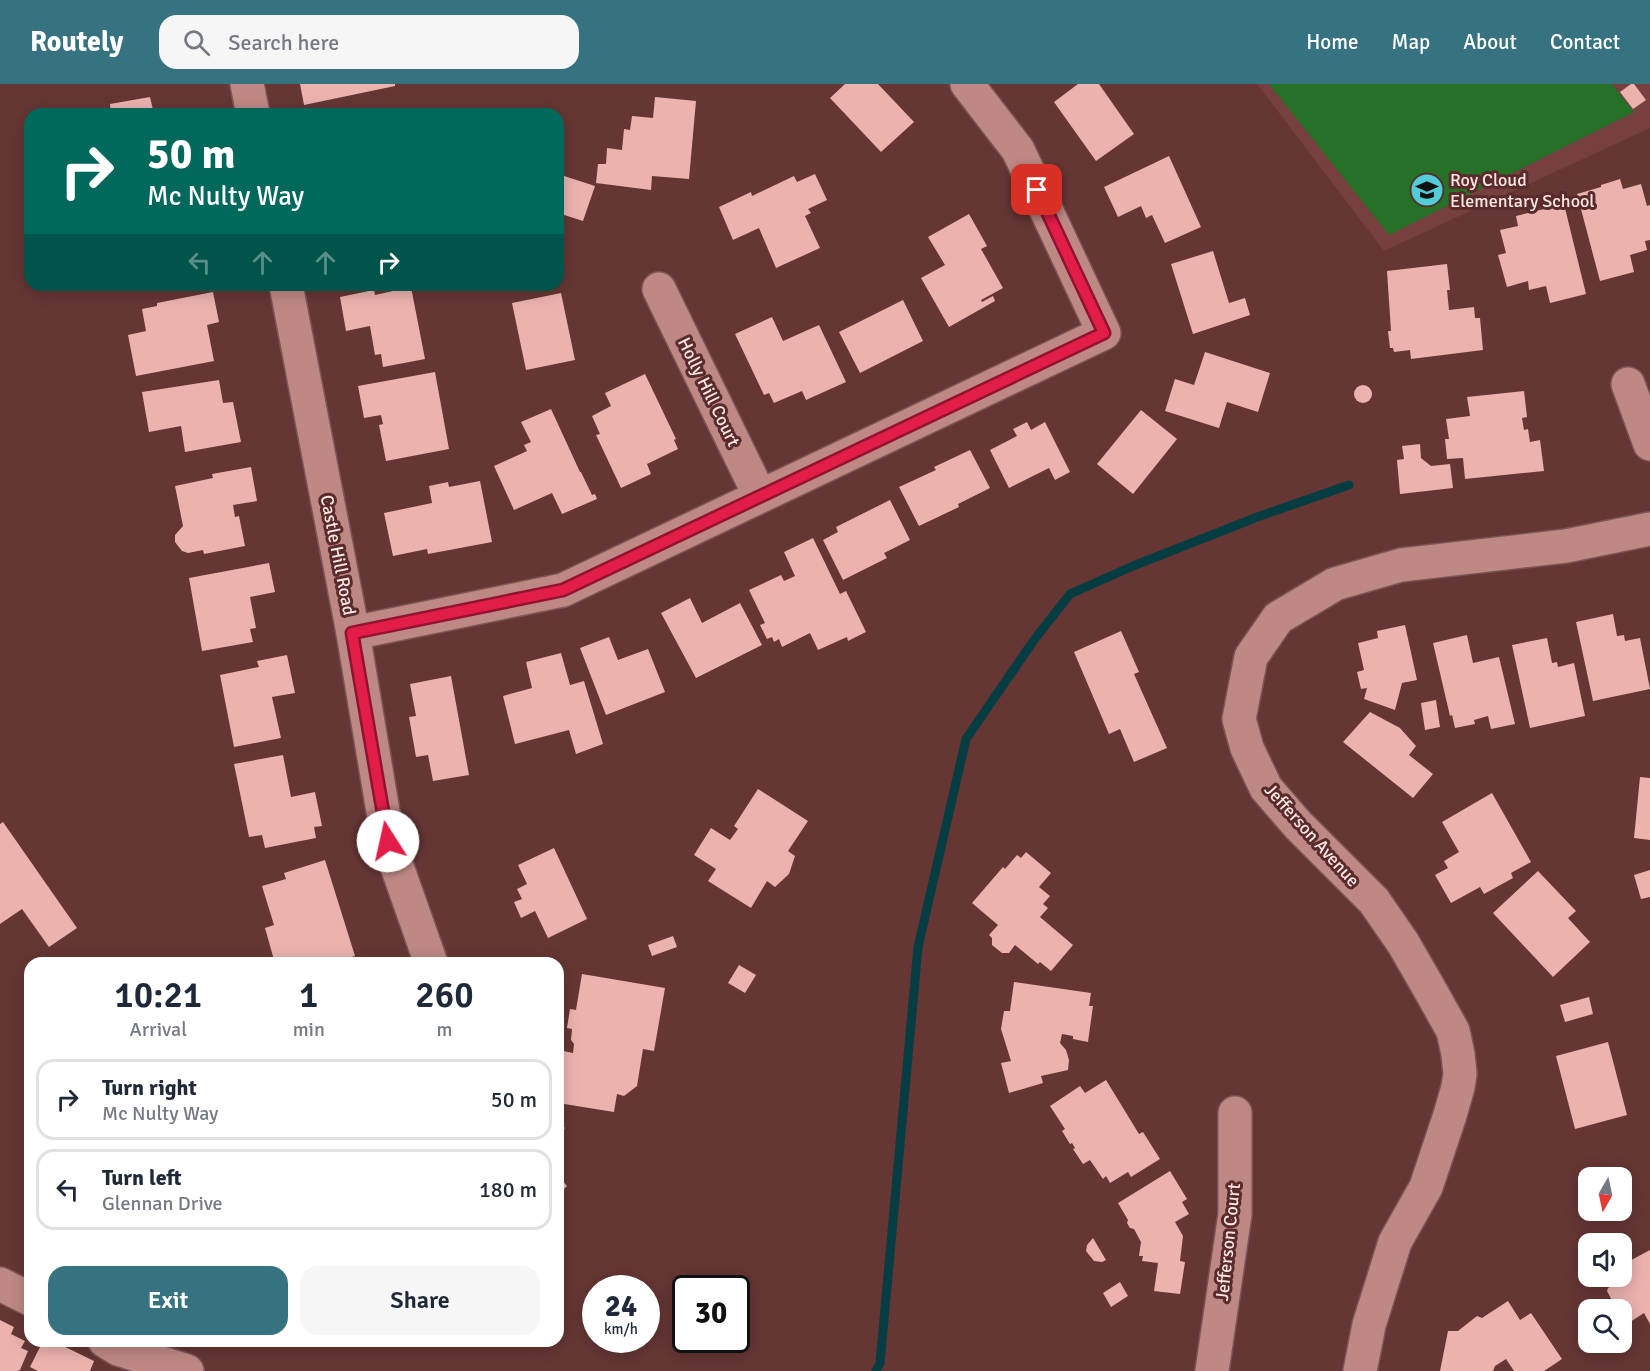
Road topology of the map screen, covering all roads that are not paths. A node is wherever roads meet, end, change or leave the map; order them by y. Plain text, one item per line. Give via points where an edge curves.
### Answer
1 (247, 84) edge
2 (967, 84) edge
3 (252, 108) edge
4 (659, 289) dead end
5 (287, 291) edge
6 (1628, 384) dead end
7 (1650, 444) edge
8 (760, 496) junction
9 (1650, 529) edge
10 (352, 633) junction
11 (429, 957) edge
12 (1235, 1113) dead end
13 (0, 1284) edge
14 (24, 1296) edge
15 (115, 1347) edge
16 (187, 1371) edge
17 (1212, 1371) edge
18 (1360, 1371) edge

1 - 3 street
2 - 8 street via 1018,150 1104,333
4 - 8 street, Holly Hill Court
5 - 10 street, Castle Hill Road
6 - 7 street
8 - 10 street via 563,590
9 - 18 street, Jefferson Avenue via 1566,546 1401,566 1335,584 1278,618 1251,657 1239,719 1247,748 1266,788 1374,901 1430,988 1452,1031 1458,1054 1460,1074 1450,1116 1426,1187 1395,1242 1369,1325
10 - 11 street, Castle Hill Road via 388,841
12 - 17 street, Jefferson Court via 1235,1214
13 - 14 street
15 - 16 street

